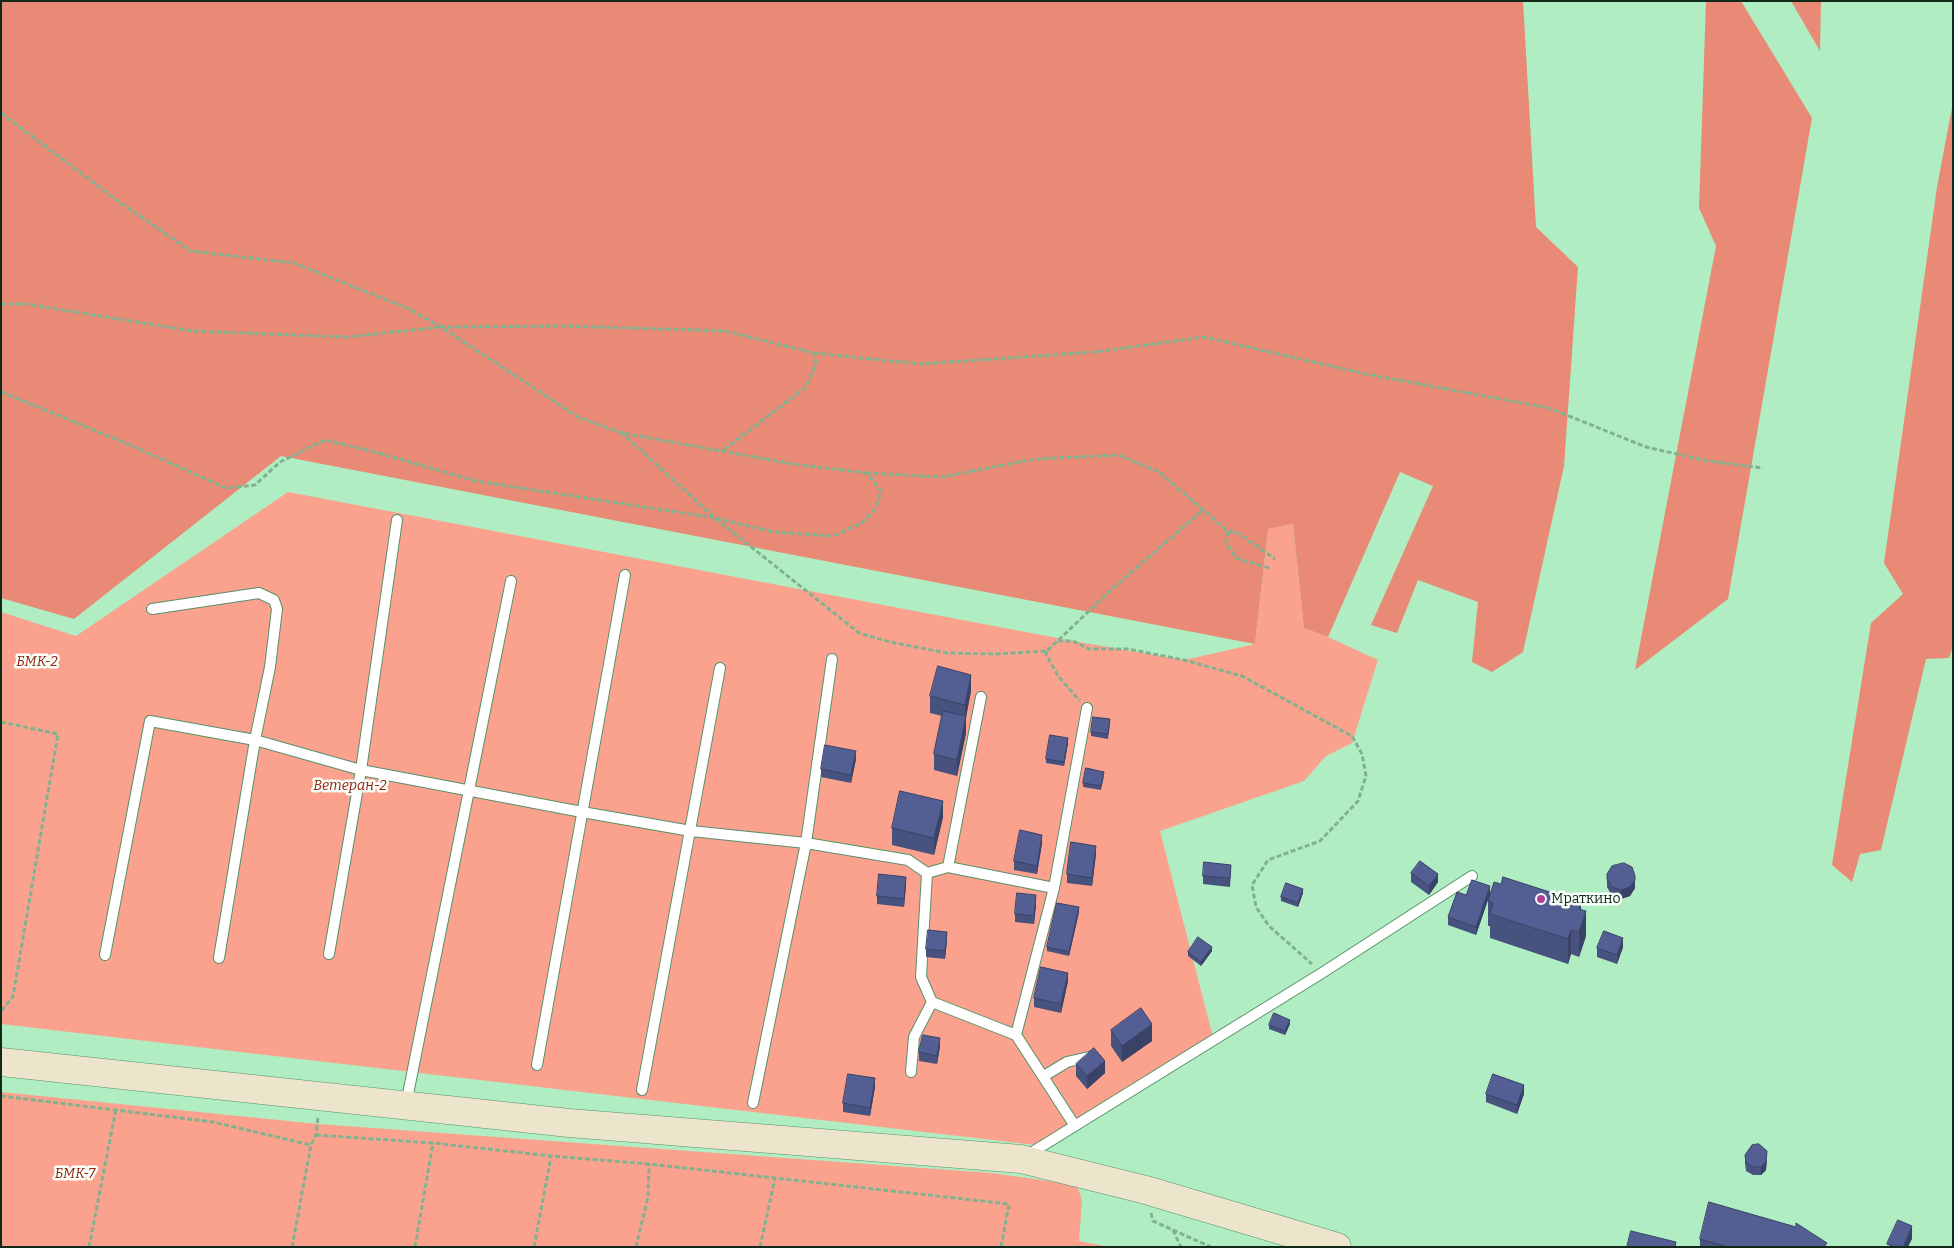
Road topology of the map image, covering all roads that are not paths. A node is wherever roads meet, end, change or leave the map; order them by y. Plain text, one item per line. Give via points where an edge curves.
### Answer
1 (396, 520) dead end
2 (625, 575) dead end
3 (511, 581) dead end
4 (152, 609) dead end
5 (832, 659) dead end
6 (720, 668) dead end
7 (981, 697) dead end
8 (1087, 708) road end
9 (255, 740) junction
10 (362, 770) junction
11 (469, 791) junction
12 (582, 812) junction
13 (691, 831) junction
14 (806, 843) junction
15 (948, 867) junction
16 (927, 873) junction
17 (1472, 876) dead end
18 (1054, 888) junction
19 (329, 954) dead end
20 (105, 955) dead end
21 (219, 958) dead end
22 (932, 1002) junction
23 (1016, 1035) junction
24 (1095, 1056) edge
25 (1, 1062) edge
26 (537, 1065) dead end
27 (912, 1072) dead end
28 (1044, 1076) junction
29 (642, 1090) dead end
30 (754, 1103) dead end
31 (406, 1105) junction
32 (1075, 1126) junction
33 (1021, 1160) junction
34 (1337, 1247) edge

1 - 10 lane
2 - 12 lane
3 - 11 lane
4 - 9 lane via 259,593 274,600 277,609 270,667
5 - 14 lane
6 - 13 lane
7 - 15 lane
8 - 18 lane
9 - 10 lane
9 - 20 lane via 150,721
9 - 21 lane
10 - 11 lane
10 - 19 lane
11 - 12 lane
11 - 31 lane
12 - 13 lane
12 - 26 lane
13 - 14 lane
13 - 29 lane
14 - 16 lane via 908,860
14 - 30 lane
15 - 16 lane
15 - 18 lane
16 - 22 lane via 921,977
17 - 32 lane
18 - 23 lane
22 - 23 lane
22 - 27 lane via 914,1037
23 - 28 lane
24 - 28 lane via 1067,1062
25 - 31 main road
28 - 32 lane
31 - 33 main road via 569,1123
32 - 33 lane
33 - 34 main road via 1146,1190

